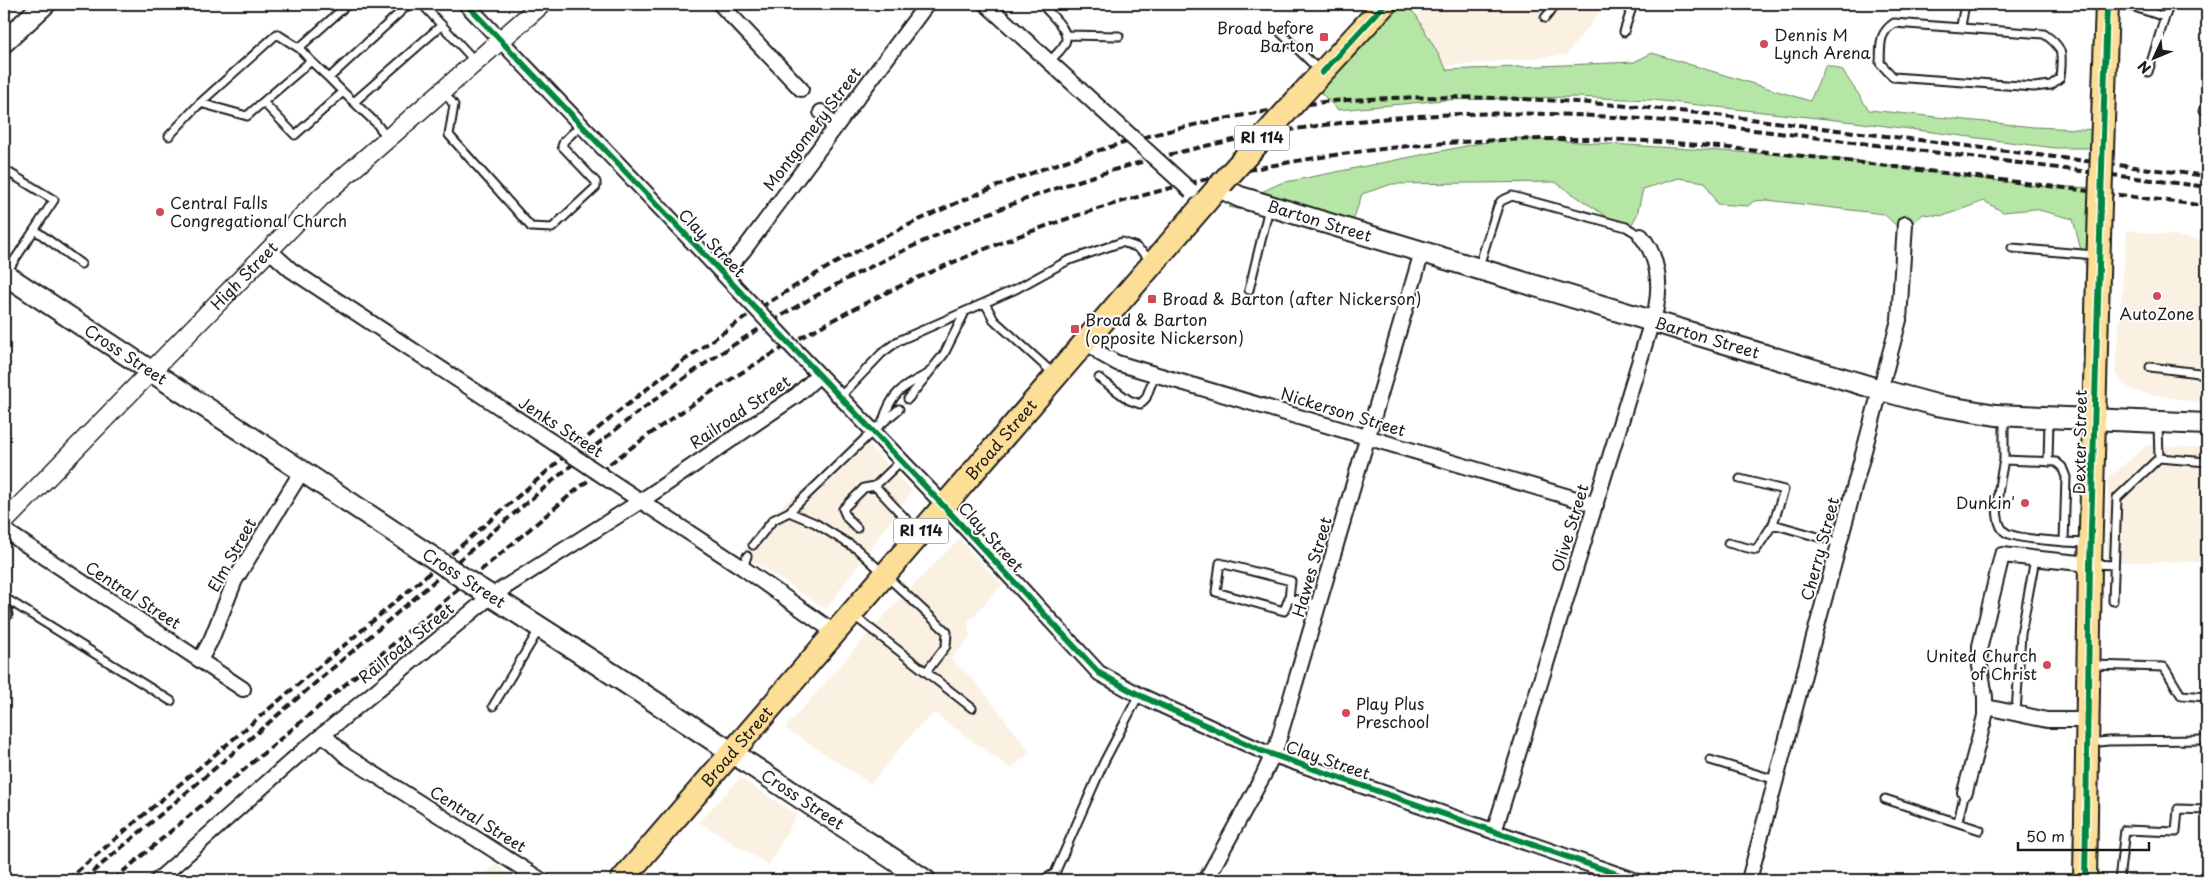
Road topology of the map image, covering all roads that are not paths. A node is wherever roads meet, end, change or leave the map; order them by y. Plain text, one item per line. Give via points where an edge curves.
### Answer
1 (45, 4) edge
2 (348, 4) edge
3 (409, 4) edge
4 (422, 4) edge
5 (466, 4) edge
6 (542, 4) edge
7 (720, 4) edge
8 (926, 4) edge
9 (986, 4) edge
10 (1042, 4) edge
11 (1385, 4) edge
12 (1556, 4) edge
13 (1633, 4) edge
14 (1965, 4) edge
15 (2107, 4) edge
16 (2116, 4) edge
17 (2170, 4) edge
18 (2165, 17) junction
19 (1545, 18) dead end
20 (442, 25) junction
21 (1962, 26) junction
22 (1280, 32) dead end
23 (1624, 32) dead end
24 (1066, 35) junction
25 (1119, 36) dead end
26 (500, 40) junction
27 (4, 42) edge
28 (299, 48) junction
29 (311, 61) junction
30 (476, 62) junction
31 (1049, 62) junction
32 (2148, 72) dead end
33 (1322, 73) junction
34 (329, 78) junction
35 (801, 89) dead end
36 (443, 91) junction
37 (343, 92) junction
38 (263, 102) junction
39 (354, 102) junction
40 (2207, 102) edge
41 (200, 103) junction
42 (2207, 111) edge
43 (821, 112) dead end
44 (580, 124) junction
45 (835, 127) junction
46 (169, 136) dead end
47 (388, 139) junction
48 (8, 172) dead end
49 (1209, 191) junction
50 (1270, 206) junction
51 (1905, 224) dead end
52 (35, 230) junction
53 (1641, 236) joint
54 (2012, 248) dead end
55 (269, 250) junction
56 (1422, 252) junction
57 (2098, 255) junction
58 (1154, 262) junction
59 (81, 264) dead end
60 (1478, 269) junction
61 (723, 274) junction
62 (4, 275) edge
63 (1249, 290) dead end
64 (984, 304) junction
65 (965, 312) junction
66 (1653, 321) junction
67 (1086, 340) junction
68 (2207, 365) edge
69 (2150, 367) dead end
70 (151, 371) junction
71 (928, 374) junction
72 (1155, 374) junction
73 (2207, 374) edge
74 (820, 375) junction
75 (1056, 375) junction
76 (1099, 378) dead end
77 (1881, 390) junction
78 (840, 396) junction
79 (908, 399) dead end
80 (899, 409) dead end
81 (2004, 415) junction
82 (2049, 418) junction
83 (2094, 420) junction
84 (2158, 422) junction
85 (2207, 424) edge
86 (878, 426) junction
87 (1368, 437) junction
88 (2159, 458) junction
89 (2004, 460) junction
90 (902, 462) junction
91 (2048, 462) junction
92 (2207, 462) edge
93 (302, 472) junction
94 (1740, 479) dead end
95 (875, 486) junction
96 (641, 500) junction
97 (944, 505) junction
98 (1596, 505) junction
99 (789, 512) junction
100 (4, 522) edge
101 (1773, 524) junction
102 (858, 528) dead end
103 (4, 530) edge
104 (920, 533) junction
105 (2064, 542) junction
106 (1728, 543) dead end
107 (1839, 543) junction
108 (753, 545) dead end
109 (2091, 553) junction
110 (2035, 559) junction
111 (2114, 565) junction
112 (884, 575) junction
113 (483, 591) junction
114 (4, 598) edge
115 (1289, 598) junction
116 (2113, 601) dead end
117 (1319, 605) junction
118 (851, 613) junction
119 (4, 620) edge
120 (540, 628) junction
121 (834, 632) junction
122 (200, 660) junction
123 (2089, 664) junction
124 (926, 672) junction
125 (243, 689) dead end
126 (1139, 695) junction
127 (2207, 697) edge
128 (171, 701) dead end
129 (493, 706) dead end
130 (1986, 707) junction
131 (972, 708) dead end
132 (2016, 713) junction
133 (2088, 720) junction
134 (323, 734) junction
135 (2207, 740) edge
136 (2087, 744) junction
137 (731, 752) junction
138 (1273, 756) junction
139 (1710, 760) dead end
140 (1776, 780) junction
141 (1965, 792) joint
142 (1885, 799) dead end
143 (2207, 810) edge
144 (1958, 822) junction
145 (1980, 830) dead end
146 (1494, 832) junction
147 (158, 880) edge
148 (541, 880) edge
149 (622, 880) edge
150 (925, 880) edge
151 (1043, 880) edge
152 (1206, 880) edge
153 (1634, 880) edge
154 (1750, 880) edge
155 (2085, 880) edge
156 (2119, 880) edge

1 - 27 main road
2 - 28 lane
3 - 34 lane
4 - 20 lane
5 - 26 street, Clay Street
6 - 26 street, High Street
7 - 35 street
8 - 45 street, Montgomery Street
9 - 31 street, Barton Street
10 - 24 lane
11 - 33 main road, Broad Street / RI 114
12 - 19 lane
13 - 23 lane
14 - 21 lane
15 - 57 main road, Dexter Street, bridge
16 - 18 lane
17 - 18 lane
18 - 32 lane
20 - 30 lane
20 - 39 lane
21 - 21 lane via 1894,23 1882,35 1880,63 1893,77 2034,87 2051,85 2060,78 2062,54 2056,42 2044,34
22 - 33 lane
24 - 25 lane
24 - 31 lane via 1065,43
26 - 30 street, High Street
26 - 44 street, Clay Street
28 - 29 lane
28 - 41 lane via 277,34
29 - 34 lane
29 - 38 lane
30 - 36 street, High Street
31 - 49 street, Barton Street, bridge via 1122,129
33 - 49 main road, Broad Street / RI 114, bridge
34 - 37 lane
36 - 44 lane via 454,105 449,135 531,226 552,228 596,187 596,182 562,146
36 - 47 street, High Street
37 - 38 lane via 295,135
37 - 39 lane
38 - 41 lane via 247,116
39 - 47 lane
40 - 42 lane via 2204,110
41 - 46 lane
43 - 45 street
44 - 61 street, Clay Street
45 - 61 street, Montgomery Street
47 - 55 street, High Street via 321,198
48 - 52 lane via 54,200
49 - 50 main road, Barton Street
49 - 58 main road, Broad Street / RI 114
50 - 56 main road, Barton Street
50 - 63 lane
51 - 77 street, Cherry Street via 1899,320
52 - 59 lane
52 - 62 lane
53 - 60 lane via 1626,226 1517,197 1506,198 1498,206
53 - 66 street, Olive Street via 1657,271 1659,296
54 - 57 lane
55 - 70 street, High Street
55 - 96 street, Jenks Street, bridge via 291,270
56 - 60 main road, Barton Street
56 - 87 street, Hawes Street
57 - 83 main road, Dexter Street
58 - 64 lane via 1136,247 1122,242 1067,261
58 - 67 main road, Broad Street / RI 114
60 - 66 main road, Barton Street
61 - 74 street, Clay Street, bridge
62 - 70 main road, Cross Street
64 - 65 lane
64 - 75 lane via 994,320
65 - 71 lane via 944,354
65 - 78 lane via 890,347
66 - 77 main road, Barton Street
66 - 98 street, Olive Street
67 - 72 street, Nickerson Street via 1107,358
67 - 75 main road, Broad Street / RI 114
68 - 73 lane
69 - 73 lane
70 - 93 main road, Cross Street
70 - 100 street, High Street
71 - 79 lane
71 - 86 lane via 903,386 888,403
72 - 76 lane via 1146,398 1140,404 1129,400
72 - 87 street, Nickerson Street
74 - 78 street, Clay Street
74 - 96 street, Railroad Street via 797,395
75 - 97 main road, Broad Street / RI 114
77 - 81 main road, Barton Street via 1954,408
77 - 107 street, Cherry Street
78 - 86 street, Clay Street
80 - 86 lane
81 - 82 main road, Barton Street
81 - 89 lane
82 - 83 main road, Barton Street
82 - 91 lane
83 - 84 main road, Barton Street
83 - 109 main road, Dexter Street
84 - 85 main road, Barton Street
84 - 88 lane
86 - 90 street, Clay Street
86 - 99 lane
87 - 98 street, Nickerson Street
87 - 117 street, Hawes Street
88 - 92 lane
88 - 111 lane via 2117,498
89 - 91 lane
89 - 105 lane via 1998,496 2000,527 2008,534
90 - 95 lane
90 - 97 street, Clay Street
91 - 105 lane via 2056,462 2062,467 2066,477
93 - 113 main road, Cross Street, bridge
93 - 122 street, Elm Street via 235,580
94 - 101 lane via 1784,490
95 - 102 lane via 864,488 843,508 847,518
95 - 104 lane
96 - 113 street, Railroad Street
96 - 121 street, Jenks Street via 745,562
97 - 104 main road, Broad Street / RI 114
97 - 126 street, Clay Street via 1090,665
98 - 146 street, Olive Street
99 - 108 lane via 773,520
99 - 112 lane via 815,523 857,549
101 - 106 lane via 1756,550
101 - 107 lane
103 - 122 street, Central Street
104 - 112 main road, Broad Street / RI 114
105 - 109 lane
107 - 140 street, Cherry Street
109 - 110 street
109 - 111 lane
109 - 123 main road, Dexter Street
110 - 130 street via 2002,555 1980,646
110 - 132 lane via 2021,634
111 - 116 lane
112 - 118 main road, Broad Street / RI 114
112 - 124 lane via 947,632 946,646
113 - 120 main road, Cross Street
113 - 134 street, Railroad Street
114 - 119 lane via 8,616
114 - 128 lane
115 - 115 lane via 1291,581 1220,563 1216,592 1284,611
115 - 117 lane
117 - 138 street, Hawes Street
118 - 121 main road, Broad Street / RI 114
118 - 124 lane
120 - 129 lane
120 - 137 main road, Cross Street
121 - 137 main road, Broad Street / RI 114
122 - 125 street, Central Street
123 - 127 lane via 2164,667 2181,695
123 - 133 main road, Dexter Street
124 - 131 lane
126 - 138 street, Clay Street
126 - 151 lane via 1104,762 1055,873
130 - 132 street
130 - 141 street
132 - 133 street via 2047,720
133 - 136 main road, Dexter Street
134 - 147 street, Railroad Street
134 - 148 street, Central Street via 346,756
135 - 136 lane
136 - 155 main road, Dexter Street
137 - 149 main road, Broad Street / RI 114
137 - 150 main road, Cross Street
138 - 146 street, Clay Street
138 - 152 street, Hawes Street
139 - 140 lane
140 - 154 street, Cherry Street
141 - 144 lane
142 - 144 lane
143 - 156 lane via 2178,809 2176,832 2125,830
144 - 145 lane
146 - 153 street, Clay Street

